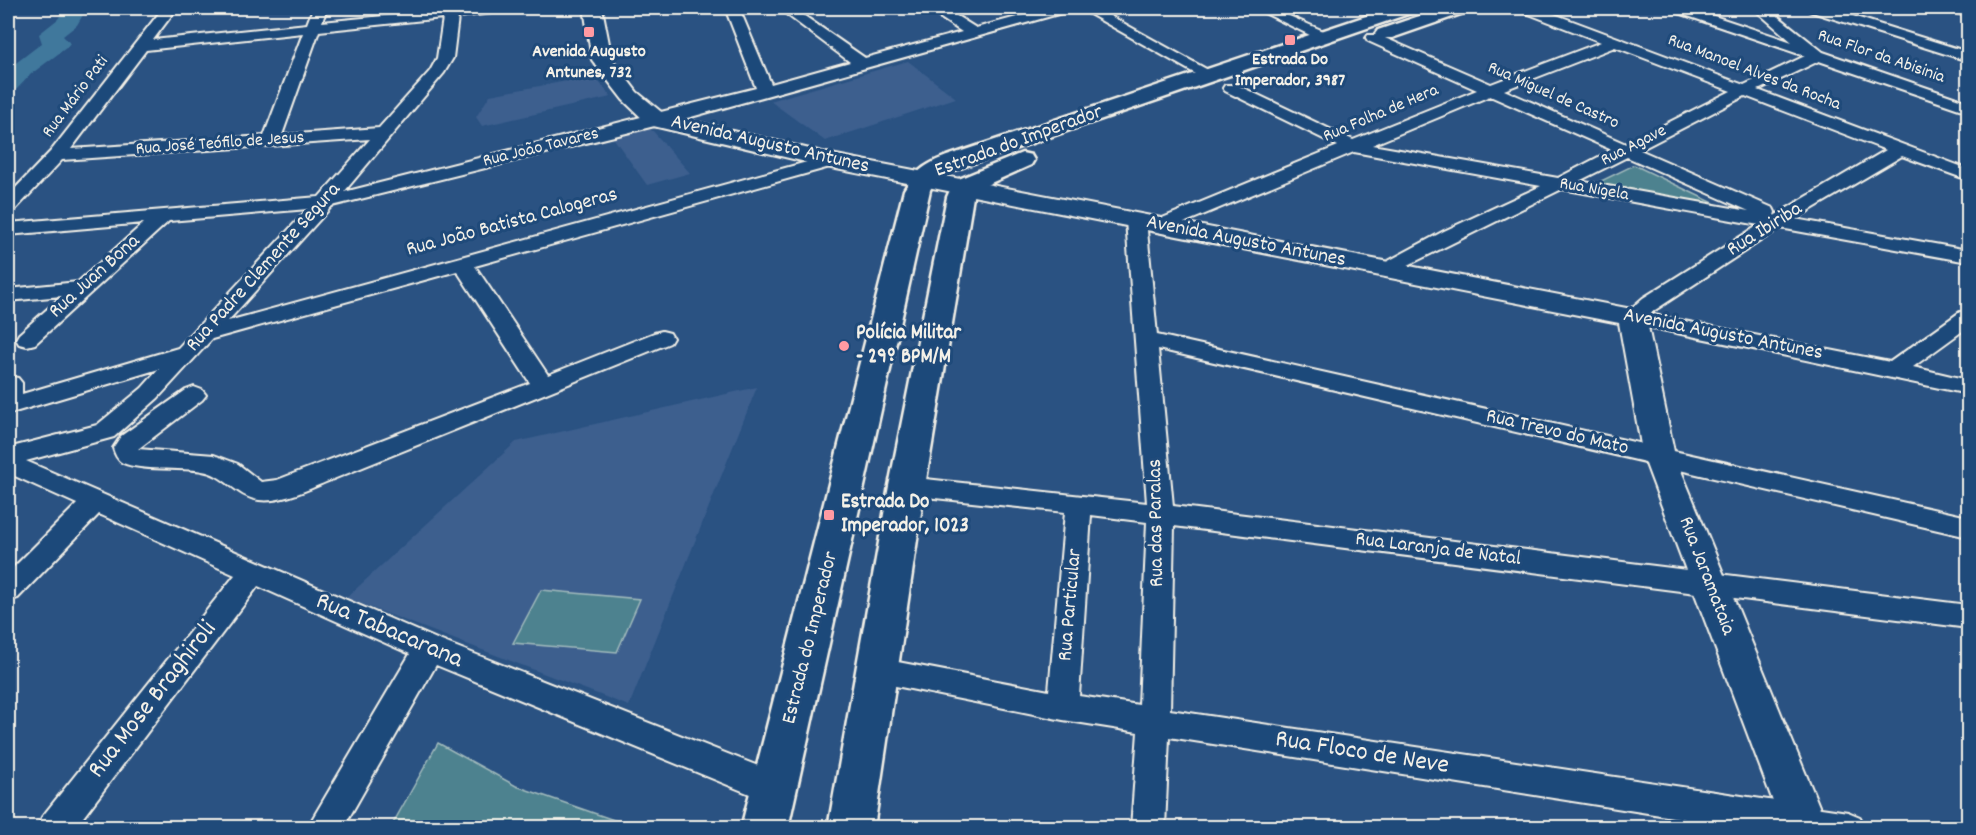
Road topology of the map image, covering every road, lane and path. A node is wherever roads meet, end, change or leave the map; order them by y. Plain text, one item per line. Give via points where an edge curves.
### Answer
1 (170, 8) edge
2 (320, 8) edge
3 (501, 8) edge
4 (593, 8) edge
5 (732, 8) edge
6 (785, 8) edge
7 (935, 8) edge
8 (1064, 8) edge
9 (1086, 8) edge
10 (1261, 8) edge
11 (1407, 8) edge
12 (1460, 8) edge
13 (1526, 8) edge
14 (1678, 8) edge
15 (1760, 8) edge
16 (1814, 8) edge
17 (1952, 8) edge
18 (452, 10) edge
19 (1968, 12) edge
20 (312, 27) junction
21 (974, 33) junction
22 (1793, 34) junction
23 (1323, 36) junction
24 (1373, 38) junction
25 (1766, 38) junction
26 (1616, 41) junction
27 (139, 46) junction
28 (1818, 56) junction
29 (1968, 57) edge
30 (861, 63) junction
31 (1209, 75) junction
32 (1231, 88) junction
33 (1743, 89) junction
34 (765, 90) junction
35 (1490, 90) junction
36 (1968, 107) edge
37 (657, 120) junction
38 (383, 133) junction
39 (271, 140) junction
40 (1354, 147) junction
41 (1901, 149) junction
42 (1627, 150) junction
43 (57, 155) junction
44 (831, 160) junction
45 (1968, 175) edge
46 (923, 178) junction
47 (1560, 184) junction
48 (963, 186) junction
49 (326, 202) junction
50 (8, 206) edge
51 (164, 215) junction
52 (1136, 220) junction
53 (1780, 220) junction
54 (1162, 225) junction
55 (8, 229) edge
56 (1968, 256) edge
57 (462, 261) junction
58 (1386, 270) junction
59 (81, 288) junction
60 (8, 295) edge
61 (937, 312) junction
62 (1632, 317) junction
63 (1968, 317) edge
64 (885, 326) junction
65 (206, 334) junction
66 (662, 338) dead end
67 (27, 339) dead end
68 (1146, 339) junction
69 (187, 353) junction
70 (1894, 370) junction
71 (543, 385) junction
72 (1968, 387) edge
73 (194, 395) dead end
74 (8, 398) edge
75 (1659, 456) junction
76 (8, 457) edge
77 (8, 463) edge
78 (906, 486) junction
79 (94, 503) junction
80 (1079, 504) junction
81 (1161, 514) junction
82 (1968, 527) edge
83 (253, 572) junction
84 (1708, 585) junction
85 (8, 591) edge
86 (1968, 616) edge
87 (429, 649) junction
88 (877, 671) junction
89 (1063, 707) junction
90 (1154, 722) junction
91 (774, 788) junction
92 (1805, 824) edge
93 (54, 828) edge
94 (324, 828) edge
95 (764, 828) edge
96 (851, 828) edge
97 (1148, 828) edge
98 (1848, 828) edge

1 - 27 street, Rua Mário Pati
2 - 20 street
3 - 18 street
4 - 37 street, Avenida Augusto Antunes via 602,60 630,96
5 - 34 street
6 - 30 street
7 - 21 street
8 - 21 street, Rua João Tavares
9 - 31 street
10 - 23 street
11 - 23 main road, Estrada do Imperador
12 - 24 main road, Estrada do Imperador
13 - 26 street, Rua Manoel Alves da Rocha
14 - 25 street, Rua Flor da Abisinia
15 - 22 street
16 - 29 street
17 - 19 street
18 - 20 street
18 - 38 street, Rua Padre Clemente Segura via 445,58
20 - 27 street
20 - 39 street
21 - 30 street, Rua João Tavares
22 - 25 street
22 - 28 street
23 - 31 main road, Estrada do Imperador
24 - 32 main road, Estrada do Imperador
24 - 35 street, Rua Miguel de Castro
25 - 28 street, Rua Flor da Abisinia
26 - 33 street, Rua Manoel Alves da Rocha
26 - 35 street, Rua Folha de Hera
27 - 43 street, Rua Mário Pati
28 - 33 street, Rua Agave
28 - 36 street, Rua Flor da Abisinia
30 - 34 street, Rua João Tavares
31 - 46 main road, Estrada do Imperador via 959,160
32 - 40 street, Rua Nigela
32 - 48 main road, Estrada do Imperador via 1016,162
33 - 41 street, Rua Manoel Alves da Rocha
33 - 42 street, Rua Agave
34 - 37 street, Rua João Tavares
35 - 40 street, Rua Folha de Hera
35 - 42 street, Rua Miguel de Castro
37 - 44 street, Avenida Augusto Antunes
37 - 49 street, Rua João Tavares
38 - 39 street, Rua José Teófilo de Jesus
38 - 49 street, Rua Padre Clemente Segura
39 - 43 street, Rua José Teófilo de Jesus
40 - 47 street, Rua Nigela
40 - 54 street, Rua Folha de Hera
41 - 45 street, Rua Manoel Alves da Rocha
41 - 53 street, Rua Ibiriba
42 - 47 street, Rua Agave
42 - 53 street, Rua Miguel de Castro
43 - 50 street, Rua Mário Pati
44 - 46 street, Avenida Augusto Antunes
44 - 57 street, Rua João Batista Calogeras
46 - 48 street, Avenida Augusto Antunes
46 - 64 main road, Estrada do Imperador
47 - 53 street, Rua Nigela
47 - 58 street, Rua Agave
48 - 52 street, Avenida Augusto Antunes
48 - 61 main road, Estrada do Imperador
49 - 51 street, Rua João Tavares
49 - 65 street, Rua Padre Clemente Segura
51 - 55 street, Rua João Tavares
51 - 59 street, Rua Juan Bona
52 - 54 street, Avenida Augusto Antunes
52 - 68 street, Rua das Paralas
53 - 56 street, Rua Nigela
53 - 62 street, Rua Ibiriba
54 - 58 street, Avenida Augusto Antunes
57 - 65 street, Rua João Batista Calogeras
57 - 71 street
58 - 62 street, Avenida Augusto Antunes
59 - 60 street
59 - 67 street, Rua Juan Bona
61 - 64 main road
61 - 78 main road, Estrada do Imperador
62 - 70 street, Avenida Augusto Antunes
62 - 75 street, Rua Jaramataia
63 - 70 street
64 - 91 main road, Estrada do Imperador
65 - 69 street, Rua Padre Clemente Segura
66 - 71 street
68 - 75 street, Rua Trevo do Mato
68 - 81 street, Rua das Paralas
69 - 74 street
69 - 76 street, Rua Padre Clemente Segura via 150,393 105,431
70 - 72 street, Avenida Augusto Antunes
71 - 73 street via 373,454 266,491 256,491 217,465 133,457 127,453 125,448 130,442
75 - 82 street, Rua Trevo do Mato
75 - 84 street, Rua Jaramataia
77 - 79 street, Rua Tabacarana
78 - 80 street, Rua Laranja de Natal
78 - 88 main road, Estrada do Imperador
79 - 83 street, Rua Tabacarana
79 - 85 street
80 - 81 street, Rua Laranja de Natal
80 - 89 street, Rua Particular
81 - 84 street, Rua Laranja de Natal
81 - 90 street, Rua das Paralas
83 - 87 street, Rua Tabacarana
83 - 93 street, Rua Mose Braghiroli
84 - 86 street, Rua Laranja de Natal
84 - 92 street, Rua Jaramataia
87 - 91 street, Rua Tabacarana
87 - 94 street
88 - 89 street, Rua Floco de Neve
88 - 96 main road, Estrada do Imperador
89 - 90 street, Rua Floco de Neve
90 - 92 street, Rua Floco de Neve
90 - 97 street, Rua das Paralas
91 - 95 main road, Estrada do Imperador
92 - 98 street, Rua Floco de Neve

